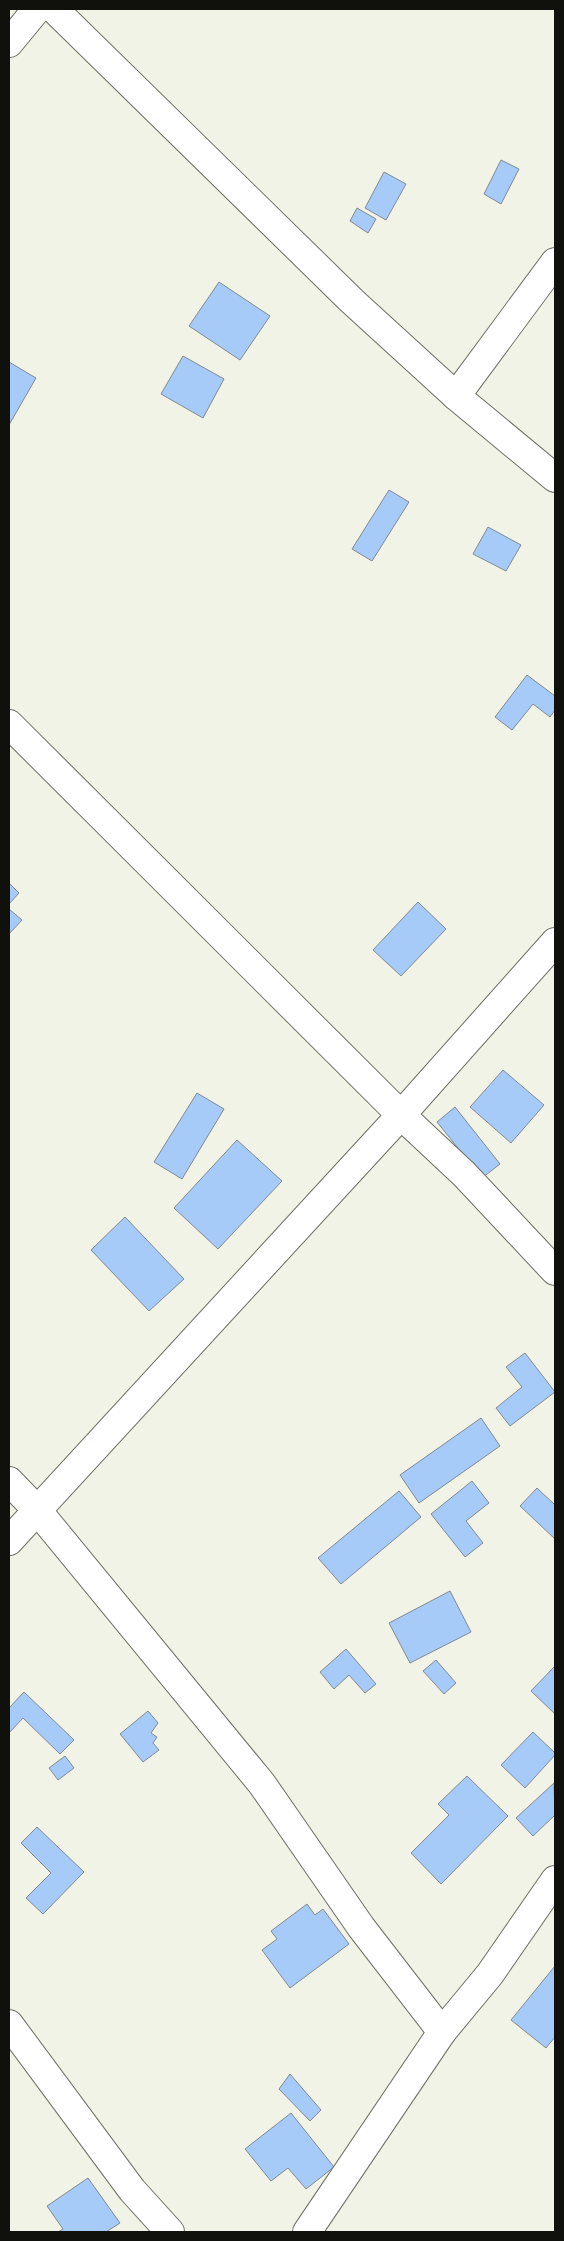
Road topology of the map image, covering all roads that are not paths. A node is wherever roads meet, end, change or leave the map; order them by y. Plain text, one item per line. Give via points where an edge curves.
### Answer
1 (37, 9) edge
2 (54, 9) edge
3 (9, 43) edge
4 (555, 262) edge
5 (456, 396) junction
6 (555, 478) edge
7 (9, 724) edge
8 (555, 942) edge
9 (401, 1115) junction
10 (555, 1270) edge
11 (9, 1481) edge
12 (37, 1510) junction
13 (9, 1541) edge
14 (555, 1880) edge
15 (9, 2024) edge
16 (442, 2032) junction
17 (170, 2232) edge
18 (307, 2232) edge

1 - 3 street
2 - 5 street via 352,301
4 - 5 street
5 - 6 street
7 - 9 street
8 - 9 street
9 - 10 street via 464,1174
9 - 12 street
11 - 12 street
12 - 13 street
12 - 16 street via 262,1784 361,1927
14 - 16 street via 490,1974
15 - 17 street via 132,2190
16 - 18 street

